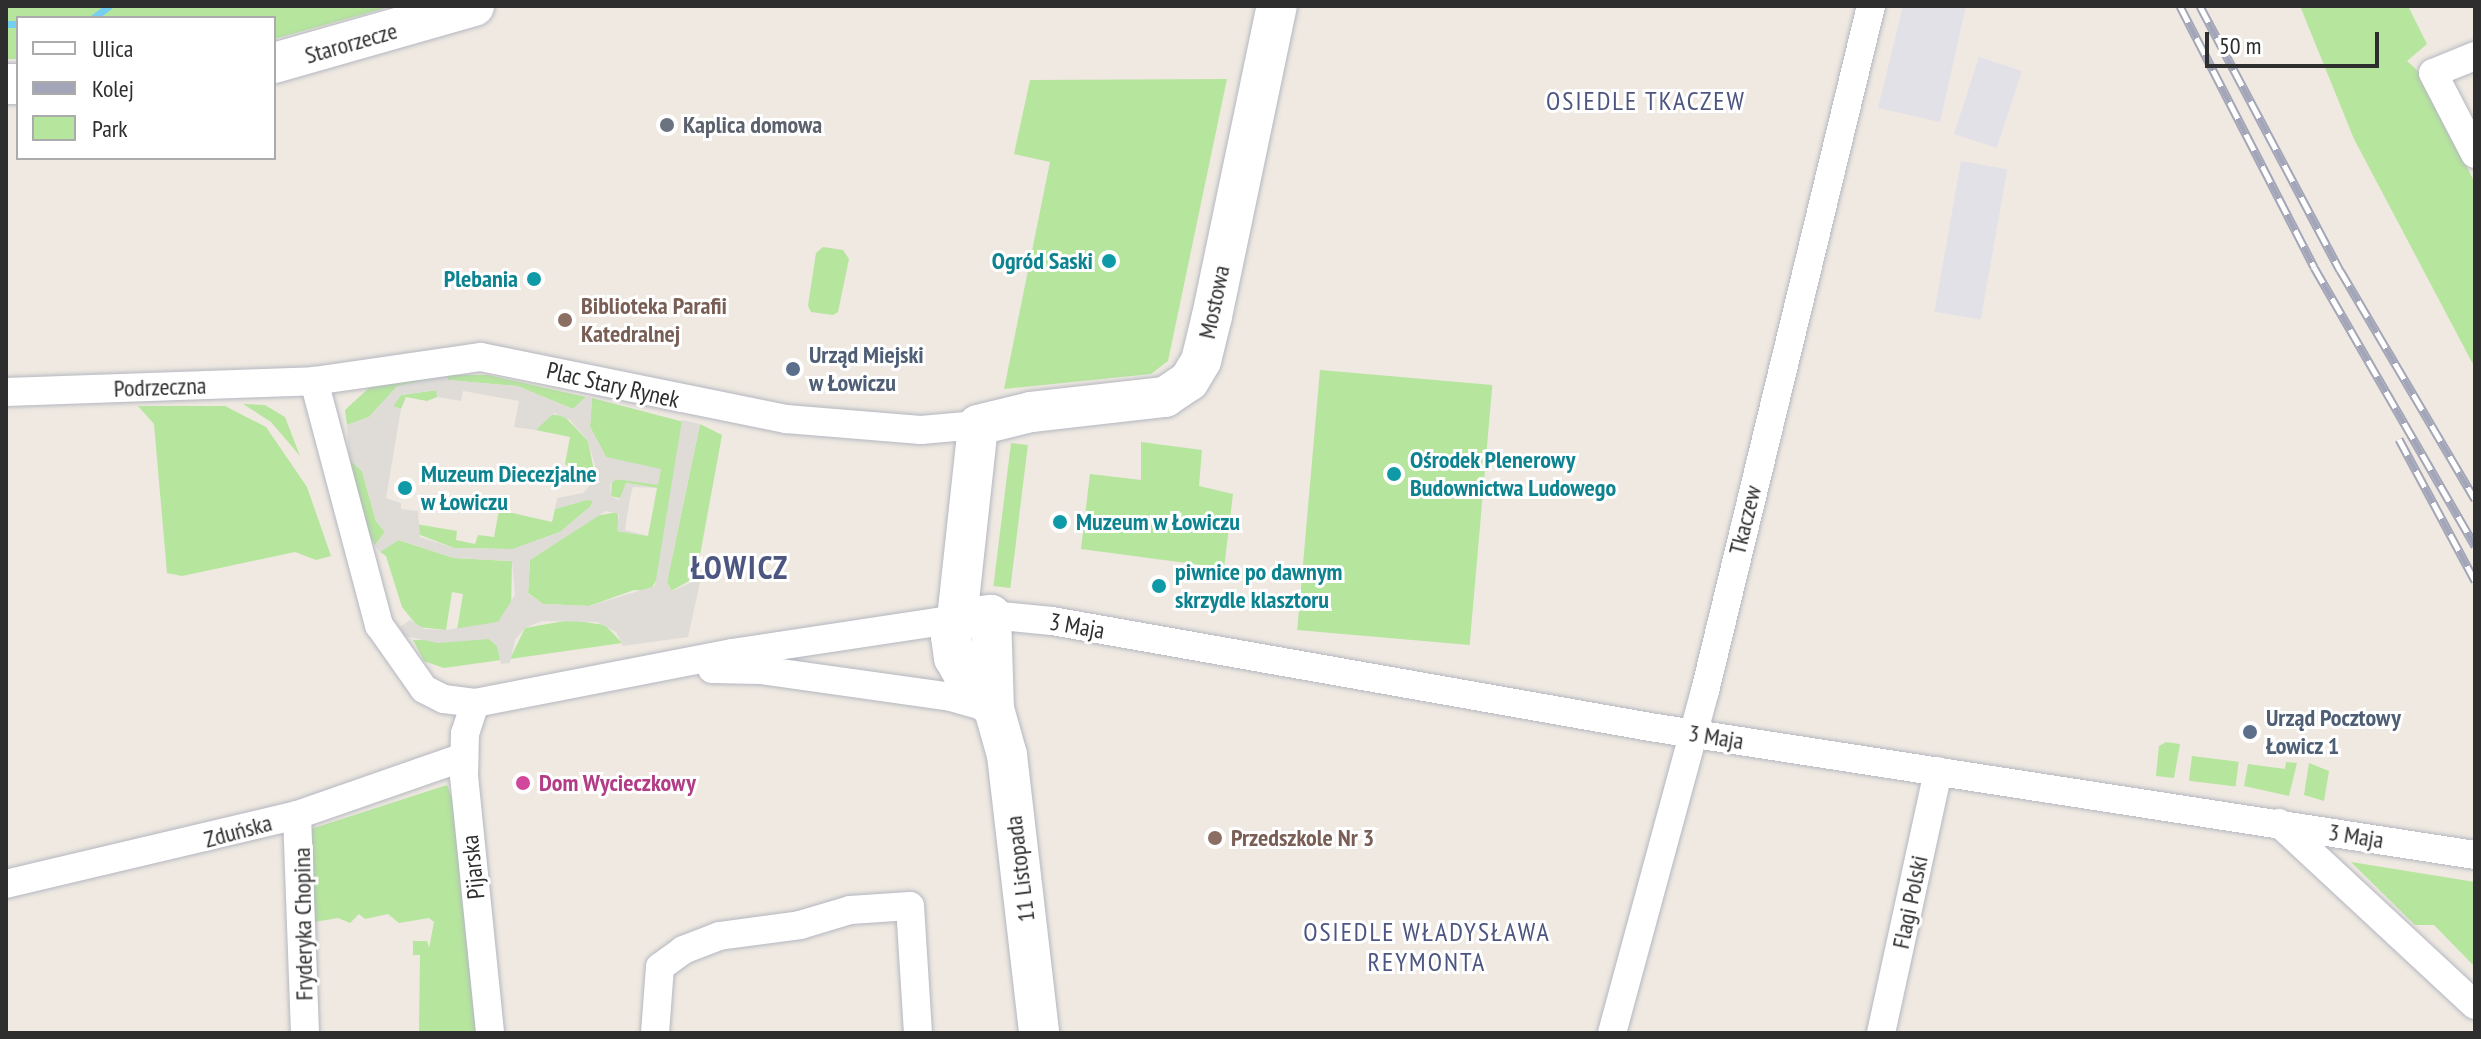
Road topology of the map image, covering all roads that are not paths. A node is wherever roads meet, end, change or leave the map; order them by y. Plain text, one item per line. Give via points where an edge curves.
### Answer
1 (474, 6) edge
2 (1277, 6) edge
3 (1871, 6) edge
4 (2475, 56) edge
5 (276, 62) edge
6 (2475, 154) edge
7 (314, 381) junction
8 (6, 392) edge
9 (978, 425) junction
10 (974, 617) junction
11 (655, 669) junction
12 (475, 703) junction
13 (994, 709) junction
14 (1693, 733) junction
15 (464, 757) junction
16 (1938, 771) junction
17 (297, 815) junction
18 (2279, 823) junction
19 (2475, 855) edge
20 (6, 884) edge
21 (2475, 1005) edge
22 (1040, 1032) edge
23 (305, 1033) edge
24 (490, 1033) edge
25 (655, 1033) edge
26 (918, 1033) edge
27 (1612, 1033) edge
28 (1881, 1033) edge

1 - 5 street, Starorzecze
2 - 9 street, Mostowa via 1201,361 1189,381 1155,399 1031,412
3 - 14 street, Tkaczew
4 - 6 street via 2433,73
7 - 8 street, Podrzeczna
7 - 9 street, Plac Stary Rynek via 449,359 490,358 786,419 921,430
7 - 12 street via 379,625 424,689 444,699
9 - 10 street
10 - 11 street
10 - 13 street, 11 Listopada via 951,636 954,658 972,690
10 - 14 street, 3 Maja via 1052,621
11 - 12 street
11 - 13 street via 760,670 951,697
12 - 15 street, Pijarska
13 - 22 street, 11 Listopada via 1007,755
14 - 16 street, 3 Maja
14 - 27 street, Tkaczew
15 - 17 street, Zduńska
15 - 24 street, Pijarska
16 - 18 street, 3 Maja
16 - 28 street, Flagi Polski
17 - 20 street, Zduńska
17 - 23 street, Fryderyka Chopina
18 - 19 street, 3 Maja
18 - 21 street
25 - 26 street via 660,967 683,950 719,936 800,925 864,907 910,906

